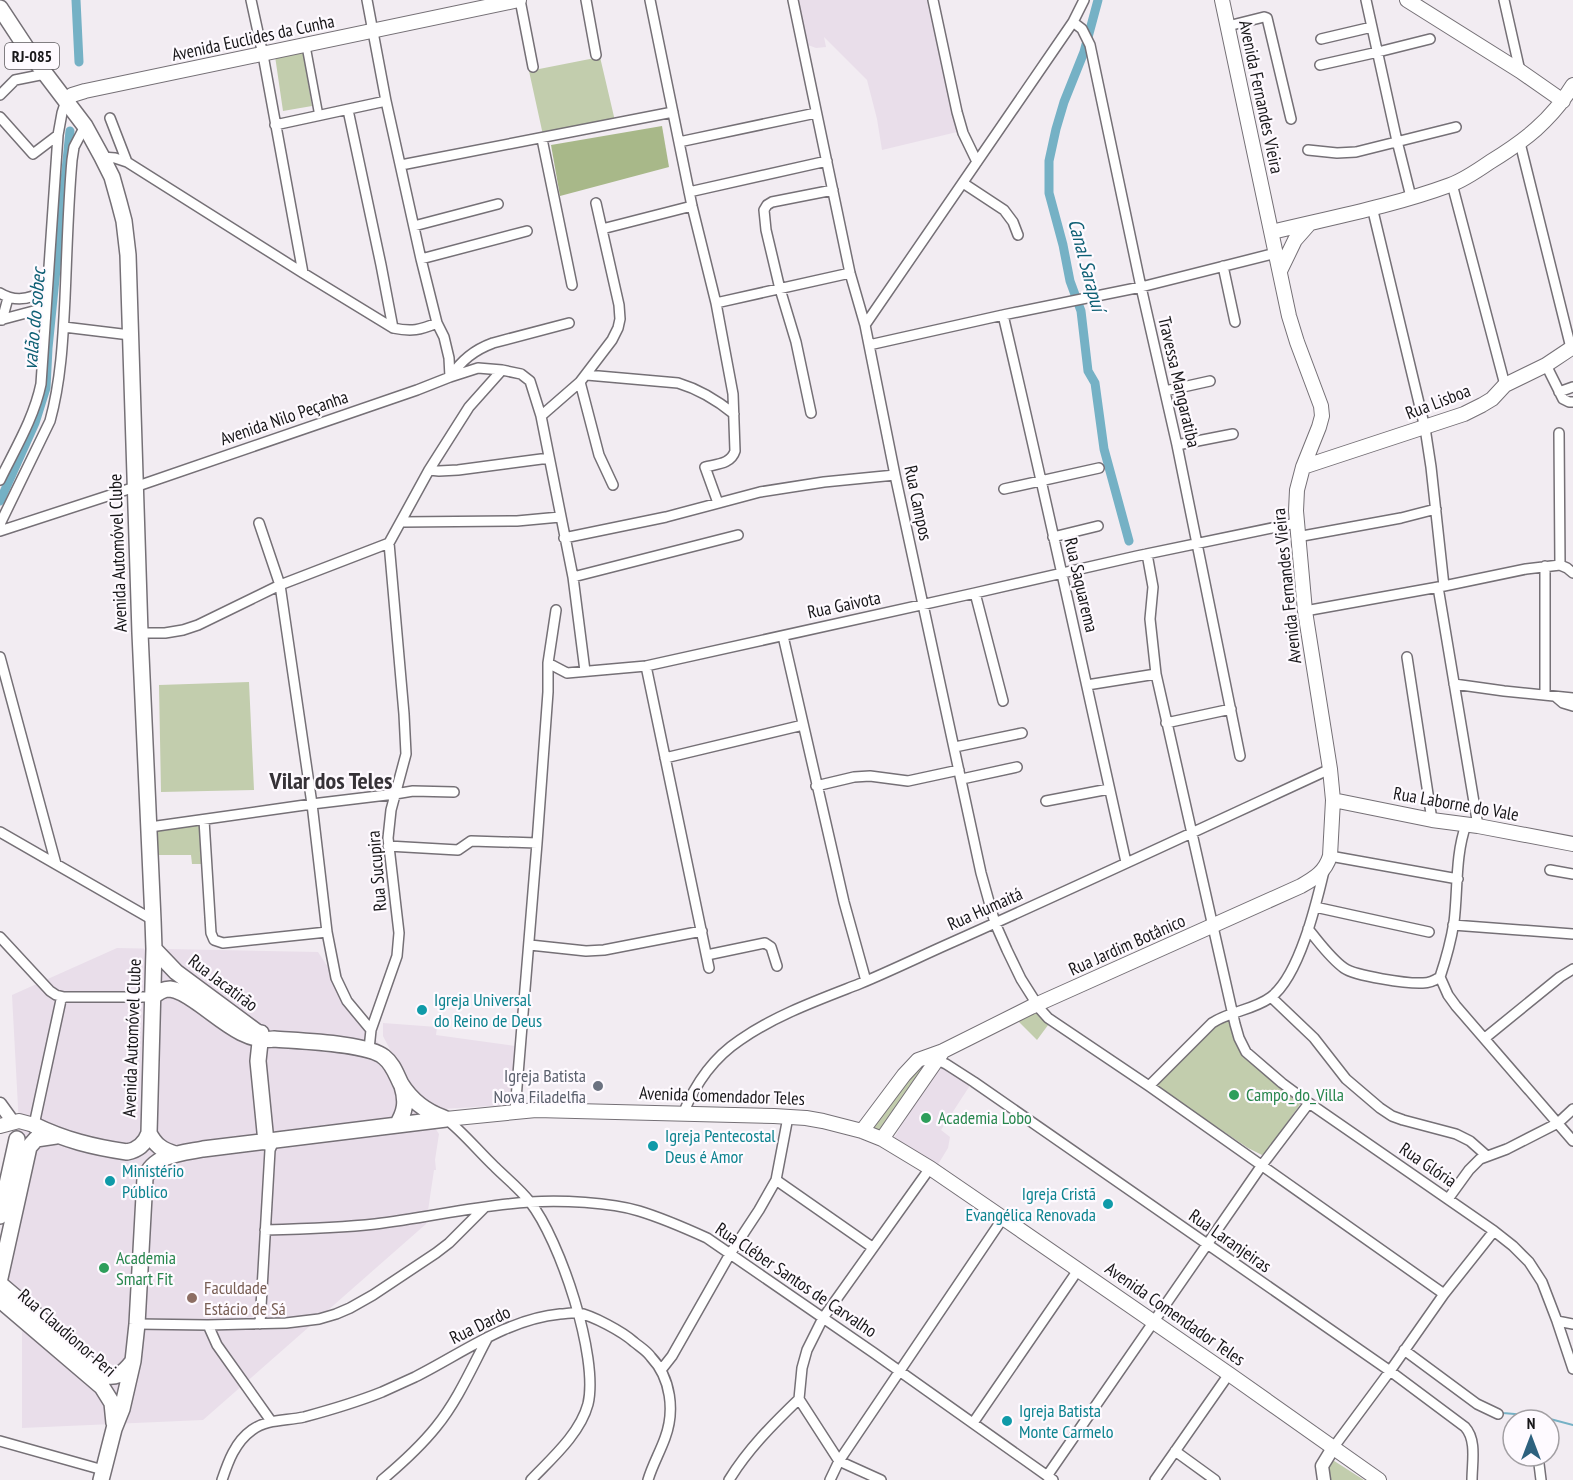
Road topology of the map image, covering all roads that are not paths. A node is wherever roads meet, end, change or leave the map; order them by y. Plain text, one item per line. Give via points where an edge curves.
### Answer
1 (251, 0) edge
2 (367, 0) edge
3 (586, 0) edge
4 (650, 0) edge
5 (793, 0) edge
6 (933, 0) edge
7 (1084, 0) edge
8 (1222, 0) edge
9 (1366, 0) edge
10 (1407, 0) edge
11 (1504, 0) edge
12 (513, 1) edge
13 (0, 8) edge
14 (1073, 22) junction
15 (1228, 26) junction
16 (1372, 27) junction
17 (373, 30) junction
18 (1321, 39) dead end
19 (1430, 39) dead end
20 (306, 46) junction
21 (1378, 52) junction
22 (263, 55) junction
23 (596, 55) dead end
24 (1320, 65) dead end
25 (533, 67) dead end
26 (1520, 71) junction
27 (45, 74) junction
28 (1573, 85) edge
29 (0, 95) edge
30 (386, 100) junction
31 (1563, 100) junction
32 (73, 101) junction
33 (348, 110) junction
34 (673, 112) junction
35 (816, 113) junction
36 (319, 116) junction
37 (0, 117) edge
38 (110, 118) dead end
39 (1291, 119) dead end
40 (275, 125) junction
41 (85, 126) junction
42 (1455, 127) dead end
43 (58, 135) junction
44 (542, 139) junction
45 (1397, 141) junction
46 (679, 142) junction
47 (1520, 144) junction
48 (1308, 150) dead end
49 (102, 157) junction
50 (827, 161) junction
51 (127, 162) junction
52 (977, 162) junction
53 (401, 165) junction
54 (963, 183) junction
55 (1452, 184) junction
56 (833, 190) junction
57 (689, 192) junction
58 (1411, 197) junction
59 (596, 203) dead end
60 (498, 204) dead end
61 (692, 206) junction
62 (1372, 207) junction
63 (1312, 222) junction
64 (414, 226) junction
65 (602, 229) junction
66 (527, 231) dead end
67 (1272, 232) junction
68 (1018, 235) dead end
69 (1276, 253) junction
70 (421, 259) junction
71 (1223, 266) junction
72 (1280, 271) junction
73 (303, 273) junction
74 (850, 273) junction
75 (572, 285) dead end
76 (1141, 287) junction
77 (46, 289) junction
78 (780, 289) junction
79 (4, 295) edge
80 (25, 298) junction
81 (716, 303) junction
82 (41, 309) junction
83 (1003, 315) junction
84 (1, 320) edge
85 (1235, 322) dead end
86 (437, 323) junction
87 (570, 323) dead end
88 (865, 325) junction
89 (64, 327) junction
90 (393, 328) junction
91 (130, 335) junction
92 (869, 345) junction
93 (1572, 348) edge
94 (1546, 365) junction
95 (502, 370) junction
96 (450, 377) junction
97 (584, 378) junction
98 (1210, 381) dead end
99 (1505, 385) junction
100 (1573, 387) edge
101 (1165, 392) junction
102 (1559, 392) junction
103 (1573, 402) edge
104 (811, 413) dead end
105 (734, 414) junction
106 (541, 416) junction
107 (1425, 428) junction
108 (1559, 433) dead end
109 (1233, 434) dead end
110 (1177, 445) junction
111 (549, 458) junction
112 (1303, 467) junction
113 (1099, 468) dead end
114 (429, 470) junction
115 (895, 475) junction
116 (0, 480) edge
117 (1042, 482) junction
118 (614, 485) dead end
119 (135, 487) junction
120 (1005, 489) dead end
121 (718, 503) junction
122 (1436, 509) junction
123 (560, 517) junction
124 (402, 522) junction
125 (259, 523) dead end
126 (0, 524) edge
127 (1098, 526) dead end
128 (1297, 530) junction
129 (0, 531) edge
130 (738, 535) dead end
131 (1053, 537) junction
132 (564, 538) junction
133 (389, 543) junction
134 (1197, 544) junction
135 (1142, 555) junction
136 (1560, 565) junction
137 (1545, 566) junction
138 (1061, 573) junction
139 (1573, 573) edge
140 (573, 577) junction
141 (280, 585) junction
142 (1441, 586) junction
143 (975, 593) junction
144 (924, 605) junction
145 (556, 610) dead end
146 (1305, 611) junction
147 (140, 633) junction
148 (783, 636) junction
149 (0, 657) edge
150 (1407, 657) dead end
151 (548, 663) junction
152 (646, 666) junction
153 (585, 671) junction
154 (1156, 674) junction
155 (1454, 684) junction
156 (1087, 685) junction
157 (1545, 695) junction
158 (1556, 697) junction
159 (1573, 698) edge
160 (1003, 701) dead end
161 (1573, 706) edge
162 (1231, 709) junction
163 (1166, 723) junction
164 (803, 725) junction
165 (1022, 733) dead end
166 (955, 747) junction
167 (1240, 756) dead end
168 (665, 758) junction
169 (1017, 767) dead end
170 (1330, 769) junction
171 (960, 775) junction
172 (816, 786) junction
173 (1109, 789) junction
174 (454, 792) dead end
175 (395, 794) junction
176 (1333, 800) junction
177 (1046, 801) dead end
178 (312, 804) junction
179 (204, 820) junction
180 (1432, 820) junction
181 (1472, 826) junction
182 (150, 827) junction
183 (0, 832) edge
184 (1192, 833) junction
185 (537, 843) junction
186 (1573, 844) edge
187 (388, 846) junction
188 (1330, 856) junction
189 (1126, 862) junction
190 (56, 864) junction
191 (1324, 869) junction
192 (1550, 870) dead end
193 (1573, 874) edge
194 (1458, 879) junction
195 (1315, 907) junction
196 (153, 920) junction
197 (995, 923) junction
198 (1453, 925) junction
199 (1213, 926) junction
200 (1308, 929) junction
201 (702, 931) junction
202 (327, 932) junction
203 (1429, 932) dead end
204 (1573, 934) edge
205 (0, 938) edge
206 (530, 945) junction
207 (154, 949) junction
208 (706, 955) junction
209 (777, 966) dead end
210 (709, 968) dead end
211 (1573, 969) edge
212 (1440, 977) junction
213 (866, 981) junction
214 (184, 986) junction
215 (64, 997) junction
216 (153, 997) junction
217 (1271, 997) junction
218 (1038, 1004) junction
219 (1232, 1014) junction
220 (370, 1030) junction
221 (266, 1038) junction
222 (1485, 1038) junction
223 (369, 1049) junction
224 (937, 1056) junction
225 (402, 1086) junction
226 (1149, 1086) junction
227 (1309, 1103) junction
228 (0, 1104) edge
229 (1573, 1109) edge
230 (515, 1111) junction
231 (683, 1114) junction
232 (788, 1117) junction
233 (446, 1119) junction
234 (1558, 1123) junction
235 (7, 1124) edge
236 (34, 1125) junction
237 (397, 1125) junction
238 (862, 1131) junction
239 (149, 1133) junction
240 (56, 1136) junction
241 (18, 1139) joint
242 (882, 1139) junction
243 (1573, 1141) edge
244 (270, 1144) junction
245 (127, 1152) junction
246 (175, 1154) junction
247 (1487, 1156) junction
248 (1262, 1165) junction
249 (930, 1168) junction
250 (145, 1178) junction
251 (776, 1180) junction
252 (1449, 1199) junction
253 (530, 1202) junction
254 (485, 1207) junction
255 (0, 1216) edge
256 (1003, 1218) junction
257 (265, 1230) junction
258 (1494, 1231) junction
259 (1206, 1245) junction
260 (872, 1247) junction
261 (730, 1254) junction
262 (1078, 1270) junction
263 (0, 1278) edge
264 (0, 1284) edge
265 (1444, 1294) junction
266 (0, 1300) edge
267 (579, 1313) junction
268 (823, 1318) junction
269 (1557, 1321) junction
270 (1154, 1323) junction
271 (136, 1324) junction
272 (260, 1324) junction
273 (1573, 1324) edge
274 (208, 1325) junction
275 (488, 1337) junction
276 (1407, 1346) junction
277 (133, 1361) junction
278 (1573, 1369) edge
279 (661, 1370) junction
280 (1390, 1371) junction
281 (899, 1372) junction
282 (1229, 1374) junction
283 (799, 1399) junction
284 (1498, 1414) dead end
285 (272, 1421) junction
286 (973, 1423) junction
287 (114, 1429) junction
288 (0, 1442) edge
289 (1333, 1448) junction
290 (1175, 1451) junction
291 (840, 1461) junction
292 (102, 1475) edge
293 (1050, 1478) edge
294 (222, 1480) edge
295 (382, 1480) edge
296 (531, 1480) edge
297 (648, 1480) edge
298 (729, 1480) edge
299 (830, 1480) edge
300 (881, 1480) edge
301 (1155, 1480) edge
302 (1215, 1480) edge
303 (1324, 1480) edge
304 (1379, 1480) edge
305 (1472, 1480) edge

1 - 22 street
2 - 17 street
3 - 23 street
4 - 34 street
5 - 35 street, Rua Campos
6 - 52 street via 957,112
7 - 14 street
8 - 15 main road, Avenida Fernandes Vieira
9 - 16 street
10 - 26 main road
11 - 26 street
12 - 17 main road, Avenida Euclides da Cunha
12 - 25 street
13 - 27 main road, Avenida Automóvel Clube / RJ-085
14 - 52 street
14 - 76 street, Travessa Mangaratiba via 1090,45
15 - 39 street via 1267,18
15 - 67 main road, Avenida Fernandes Vieira
16 - 18 street
16 - 21 street
17 - 20 main road, Avenida Euclides da Cunha
17 - 30 street
19 - 21 street
20 - 22 main road, Avenida Euclides da Cunha
20 - 36 street
21 - 24 street
21 - 45 street
22 - 32 main road, Avenida Euclides da Cunha
22 - 40 street
26 - 31 main road
27 - 29 street via 15,81
27 - 32 main road, Avenida Automóvel Clube / RJ-085
28 - 31 main road
30 - 33 street
30 - 53 street
31 - 47 main road
32 - 41 main road, Avenida Automóvel Clube
32 - 43 street via 62,113
33 - 36 street
33 - 90 street
34 - 44 street
34 - 46 street
35 - 46 street
35 - 50 street, Rua Campos
36 - 40 street
37 - 43 street via 33,154
38 - 51 street
40 - 73 street
41 - 49 main road, Avenida Automóvel Clube
41 - 89 street via 72,160
42 - 45 street
43 - 77 street
44 - 53 street
44 - 75 street
45 - 48 street via 1356,152
45 - 58 street
46 - 57 street
47 - 55 main road
47 - 93 street
49 - 51 street
49 - 91 main road, Avenida Automóvel Clube via 124,221
50 - 56 street, Rua Campos
50 - 57 street
51 - 73 street
52 - 54 street
53 - 64 street
54 - 68 street via 1004,210
54 - 88 street
55 - 58 main road
55 - 99 street
56 - 74 street, Rua Campos
56 - 78 street via 772,202 764,210
57 - 61 street
58 - 62 main road
59 - 65 street
60 - 64 street
61 - 65 street
61 - 81 street
62 - 63 main road
62 - 107 street
63 - 67 main road
63 - 72 main road via 1295,240
64 - 70 street
65 - 97 street via 620,319 612,340
66 - 70 street
67 - 69 main road, Avenida Fernandes Vieira
69 - 71 street
69 - 72 main road, Avenida Fernandes Vieira
70 - 86 street
71 - 76 street
71 - 85 street
72 - 112 main road, Avenida Fernandes Vieira via 1288,316 1321,406 1319,427
73 - 90 street
74 - 78 street
74 - 88 street, Rua Campos
76 - 83 street
76 - 101 street, Travessa Mangaratiba
77 - 80 street
77 - 82 street
78 - 81 street
78 - 104 street
79 - 80 street
79 - 84 street
80 - 82 street
81 - 105 street
82 - 84 street
82 - 116 street via 43,367 38,400
83 - 92 street
83 - 117 street, Rua Saquarema
86 - 90 street via 416,331
86 - 96 street via 449,358
87 - 96 street, Avenida Nilo Peçanha via 481,347 459,363
88 - 92 street, Rua Campos
89 - 91 street
89 - 126 street via 50,421
91 - 119 main road, Avenida Automóvel Clube
92 - 115 street, Rua Campos
93 - 94 main road, Rua Lisboa
94 - 99 main road, Rua Lisboa
94 - 102 street
95 - 96 street via 478,368
95 - 106 street via 528,379
95 - 114 street via 469,407
96 - 119 street, Avenida Nilo Peçanha
97 - 105 street via 678,383 692,387
97 - 106 street
97 - 118 street via 599,455
98 - 101 street
99 - 107 main road, Rua Lisboa via 1482,405
100 - 102 street
101 - 110 street, Travessa Mangaratiba
102 - 103 street via 1566,401
105 - 121 street via 733,458 705,467
106 - 111 street
107 - 112 main road, Rua Lisboa
107 - 122 street
108 - 136 street
109 - 110 street
110 - 134 street, Travessa Mangaratiba
111 - 114 street
111 - 123 street
112 - 128 main road, Avenida Fernandes Vieira via 1297,490
113 - 117 street
114 - 124 street
115 - 121 street via 793,486
115 - 144 street, Rua Campos
117 - 120 street
117 - 131 street, Rua Saquarema
119 - 129 street, Avenida Nilo Peçanha
119 - 147 main road, Avenida Automóvel Clube
121 - 132 street
122 - 128 street, Rua Gaivota via 1401,518
122 - 142 street
123 - 124 street
123 - 132 street
124 - 133 street
125 - 141 street
127 - 131 street
128 - 134 street, Rua Gaivota
128 - 146 main road, Avenida Fernandes Vieira
130 - 140 street
131 - 138 street, Rua Saquarema
132 - 140 street
133 - 141 street
133 - 175 street, Rua Sucupira via 405,754
134 - 135 street, Rua Gaivota
134 - 162 street, Travessa Mangaratiba
135 - 138 street, Rua Gaivota
135 - 154 street via 1153,587 1150,619
136 - 137 street
136 - 139 street
137 - 142 street
137 - 157 street
138 - 143 street, Rua Gaivota
138 - 156 street, Rua Saquarema
140 - 153 street
141 - 147 street via 198,625 165,633
141 - 178 street
142 - 146 street
142 - 155 street
143 - 144 street, Rua Gaivota
143 - 160 street
144 - 148 street, Rua Gaivota
144 - 166 street, Rua Campos
145 - 151 street
146 - 170 main road, Avenida Fernandes Vieira
147 - 182 main road, Avenida Automóvel Clube
148 - 152 street, Rua Gaivota
148 - 164 street
149 - 190 street
150 - 180 street
151 - 153 street, Rua Gaivota via 567,673
151 - 185 street
152 - 153 street, Rua Gaivota
152 - 168 street
154 - 156 street
154 - 163 street
155 - 157 street
155 - 181 street
156 - 173 street, Rua Saquarema
157 - 158 street
158 - 159 street
158 - 161 street
162 - 163 street
162 - 167 street, Travessa Mangaratiba
163 - 184 street
164 - 168 street
164 - 172 street
165 - 166 street
166 - 171 street, Rua Campos
168 - 201 street
169 - 171 street
170 - 176 main road, Avenida Fernandes Vieira
170 - 184 street, Rua Humaitá
171 - 172 street via 908,781 854,777
171 - 197 street, Rua Campos
172 - 213 street
173 - 177 street
173 - 189 street, Rua Saquarema
174 - 175 street
175 - 178 street
175 - 187 street, Rua Sucupira
176 - 180 main road, Rua Laborne do Vale
176 - 188 main road, Avenida Fernandes Vieira
178 - 179 street
178 - 202 street
179 - 182 street
179 - 202 street via 214,940 224,943
180 - 181 main road, Rua Laborne do Vale
181 - 186 main road, Rua Laborne do Vale
181 - 194 street via 1461,845
182 - 196 main road, Avenida Automóvel Clube
183 - 190 street
184 - 189 street, Rua Humaitá
184 - 199 street
185 - 187 street via 471,841 458,850
185 - 206 street
187 - 220 street, Rua Sucupira via 399,945
188 - 191 main road, Avenida Fernandes Vieira
188 - 194 street
189 - 197 street, Rua Humaitá
190 - 196 street
191 - 195 street
191 - 199 main road, Rua Jardim Botânico via 1301,886
192 - 193 street
194 - 198 street
195 - 200 street
195 - 203 street
196 - 207 main road, Avenida Automóvel Clube
197 - 213 street, Rua Humaitá
197 - 218 street, Rua Campos via 1021,979
198 - 204 street
198 - 212 street
199 - 218 main road, Rua Jardim Botânico
199 - 219 street
200 - 212 street via 1348,971 1415,983
200 - 217 street via 1294,966
201 - 206 street via 604,951
201 - 208 street
202 - 220 street via 339,986
205 - 215 street via 50,991
206 - 230 street
207 - 214 main road, Rua Jacatirão
207 - 216 main road, Avenida Automóvel Clube
208 - 209 street via 765,943 771,947
208 - 210 street
211 - 222 street
212 - 222 street via 1456,1006
213 - 231 street, Rua Humaitá via 799,1008 741,1039 707,1071
214 - 216 main road, Rua Jacatirão
214 - 221 main road, Rua Jacatirão via 237,1030
215 - 216 street
215 - 236 street
216 - 239 main road, Avenida Automóvel Clube
217 - 219 street
217 - 247 street via 1314,1038 1346,1079 1380,1108 1403,1120 1455,1134
218 - 224 main road, Rua Jardim Botânico
218 - 226 street, Rua Campos via 1048,1018
219 - 226 street via 1206,1028
219 - 227 street, Rua Glória via 1246,1052
220 - 223 street, Rua Sucupira
221 - 223 main road, Rua Jacatirão
221 - 244 main road
222 - 234 street
223 - 225 main road via 386,1058
224 - 238 main road, Rua Jardim Botânico via 918,1060
224 - 242 main road, Rua Jardim Botânico
224 - 259 street, Rua Laranjeiras
225 - 233 main road via 428,1111
225 - 237 main road via 404,1111
226 - 248 street, Rua Campos
227 - 248 street
227 - 252 street, Rua Glória
228 - 235 street
229 - 234 street
230 - 231 main road, Avenida Comendador Teles
230 - 233 main road, Avenida Comendador Teles
231 - 232 main road, Avenida Comendador Teles
232 - 238 main road, Avenida Comendador Teles
232 - 251 street
233 - 237 main road, Avenida Comendador Teles
233 - 253 street
234 - 243 street
234 - 247 street
235 - 236 main road
235 - 241 main road via 17,1130
236 - 240 main road
237 - 244 main road, Avenida Comendador Teles
238 - 242 main road, Avenida Comendador Teles
239 - 245 main road via 141,1146
239 - 246 main road via 156,1145
240 - 245 main road
240 - 263 main road via 36,1139 28,1147
241 - 255 main road
242 - 249 main road, Avenida Comendador Teles
244 - 246 main road, Avenida Comendador Teles
244 - 257 street
245 - 250 main road
246 - 250 main road, Avenida Comendador Teles via 153,1164
247 - 252 street via 1474,1164
248 - 259 street
248 - 265 street, Rua Campos
249 - 256 main road, Avenida Comendador Teles
249 - 260 street
250 - 271 main road
251 - 260 street
251 - 261 street
252 - 258 street, Rua Glória
253 - 254 street, Rua Cléber Santos de Carvalho
253 - 261 street, Rua Cléber Santos de Carvalho via 607,1205 637,1211 707,1238
253 - 267 street via 552,1242
254 - 257 street, Rua Cléber Santos de Carvalho via 376,1224
254 - 272 street via 436,1253 350,1308 319,1319
256 - 262 main road, Avenida Comendador Teles
256 - 281 street
257 - 272 street
258 - 265 street
258 - 269 street, Rua Glória via 1529,1262 1542,1282
259 - 270 street
259 - 280 street, Rua Laranjeiras
260 - 268 street
261 - 268 street, Rua Cléber Santos de Carvalho
261 - 279 street
262 - 270 main road, Avenida Comendador Teles
262 - 286 street
264 - 277 main road, Rua Claudionor Peri via 98,1373 117,1376
265 - 276 street
266 - 287 main road, Rua Claudionor Peri via 102,1387 112,1403
267 - 275 street, Rua Dardo via 527,1321
267 - 279 street, Rua Dardo via 630,1338
267 - 296 street via 589,1370 587,1405 572,1434
268 - 281 street, Rua Cléber Santos de Carvalho
268 - 283 street via 807,1350
269 - 273 street
269 - 278 street, Rua Glória
270 - 282 main road, Avenida Comendador Teles
270 - 293 street
271 - 274 street
271 - 277 main road
272 - 274 street
274 - 285 street via 217,1345
275 - 285 street, Rua Dardo via 415,1377 352,1403
275 - 295 street via 437,1426
276 - 280 street
276 - 284 street via 1477,1404
277 - 287 main road
279 - 297 street, Rua Dardo via 669,1394 669,1421
280 - 289 street
280 - 305 street, Rua Laranjeiras via 1468,1431 1472,1441
281 - 286 street, Rua Cléber Santos de Carvalho
281 - 291 street
282 - 289 main road, Avenida Comendador Teles
282 - 290 street
283 - 291 street
283 - 298 street via 753,1447
285 - 294 street, Rua Dardo via 242,1439
286 - 293 street, Rua Cléber Santos de Carvalho
287 - 292 main road
288 - 292 street
289 - 303 street via 1322,1466
289 - 304 main road, Avenida Comendador Teles
290 - 301 street
290 - 302 street
291 - 299 street
291 - 300 street

